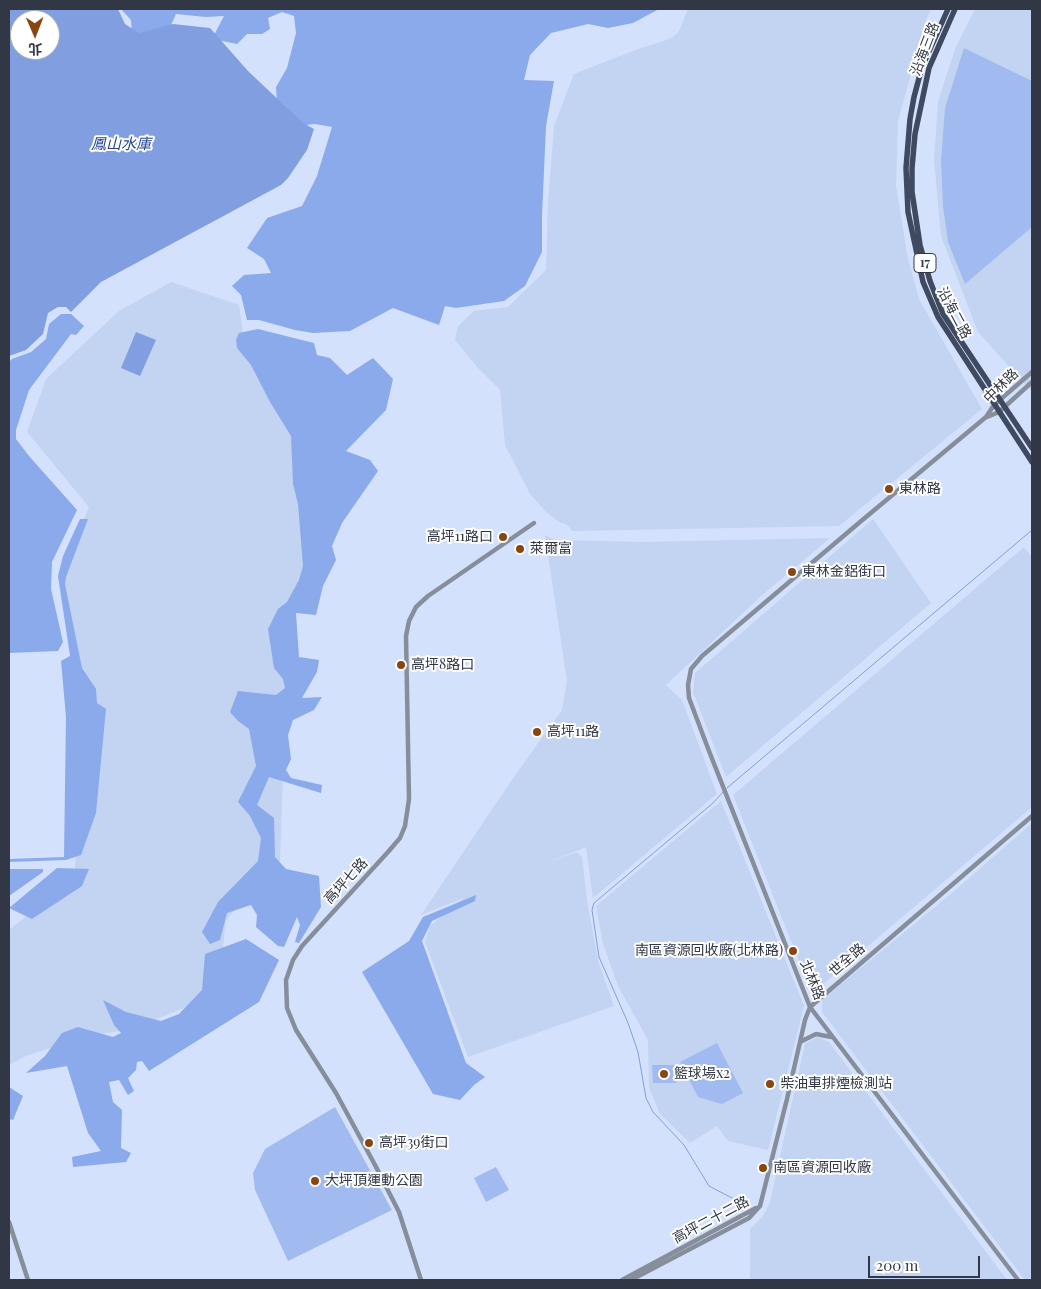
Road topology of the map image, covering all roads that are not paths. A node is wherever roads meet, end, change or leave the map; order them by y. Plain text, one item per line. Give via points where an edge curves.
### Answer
1 (948, 9) edge
2 (955, 9) edge
3 (914, 97) joint
4 (922, 99) joint
5 (1032, 372) edge
6 (1032, 382) edge
7 (1000, 401) junction
8 (994, 405) junction
9 (1002, 410) junction
10 (986, 417) junction
11 (1032, 448) edge
12 (1032, 462) edge
13 (534, 523) dead end
14 (1032, 816) edge
15 (810, 1007) junction
16 (832, 1037) junction
17 (800, 1042) junction
18 (760, 1206) junction
19 (9, 1222) edge
20 (28, 1280) edge
21 (420, 1280) edge
22 (622, 1280) edge
23 (632, 1280) edge
24 (1018, 1280) edge

1 - 3 main road, 沿海三路 / 17 via 922,67
2 - 4 main road, 沿海三路 / 17 via 929,68
3 - 8 main road, 沿海二路 / 17 via 906,193 923,282 938,317
4 - 7 main road, 沿海二路 / 17 via 914,134 912,168 912,192 920,244 943,314
5 - 7 street, 中林路
6 - 9 street, 中林路
7 - 8 street, 中林路
7 - 9 main road, 沿海二路 / 17
8 - 9 main road, 沿海二路 / 17
8 - 10 street, 中林路
9 - 10 street, 中林路
9 - 11 main road, 沿海二路 / 17
9 - 12 main road, 沿海二路 / 17
10 - 15 street, 北林路 via 690,669 689,698
13 - 21 street, 高坪七路 via 428,596 416,608 406,636 409,799 406,826 388,852 302,946 286,980 288,1008 296,1030 375,1165 398,1212
14 - 15 street, 世全路
15 - 16 street, 北林路
15 - 17 street
16 - 17 street via 816,1034
16 - 24 street, 北林路
17 - 18 street
18 - 22 street, 高坪二十二路
18 - 23 street, 高坪二十二路 via 749,1218
19 - 20 street

